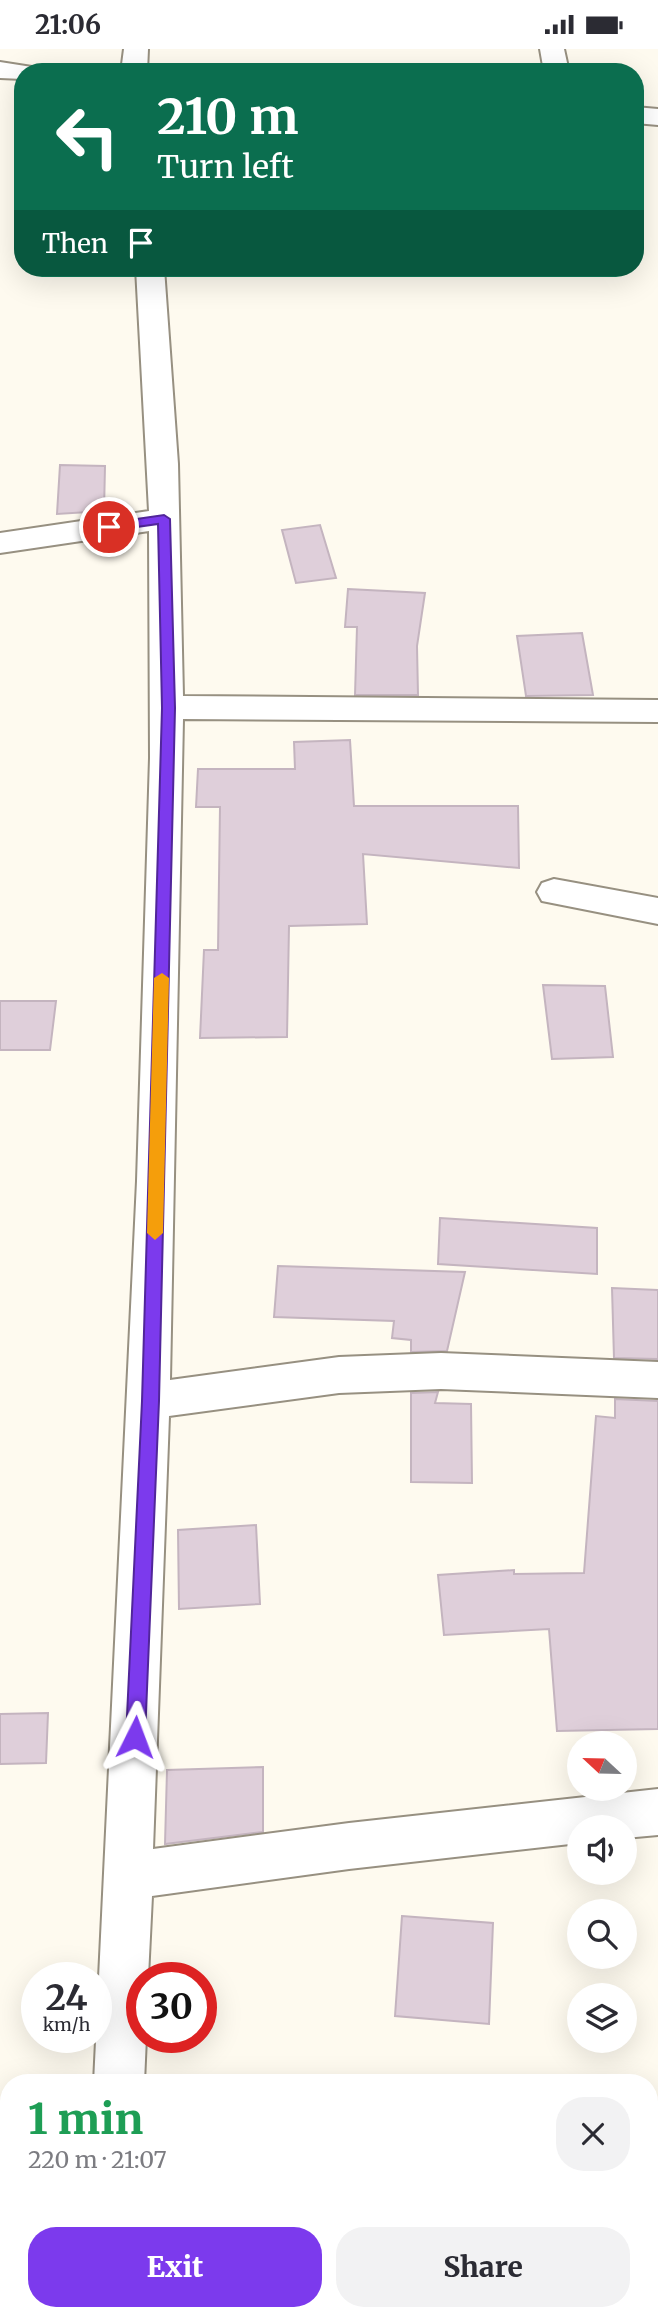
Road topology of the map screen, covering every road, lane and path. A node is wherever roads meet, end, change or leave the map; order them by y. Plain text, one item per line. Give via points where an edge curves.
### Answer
1 (151, 277) edge
2 (164, 519) junction
3 (0, 543) edge
4 (169, 708) junction
5 (658, 711) edge
6 (554, 892) dead end
7 (658, 911) edge
8 (658, 1380) edge
9 (151, 1401) junction
10 (658, 1812) edge
11 (129, 1876) junction
12 (119, 2074) edge

1 - 2 street
2 - 3 street
2 - 4 street
4 - 5 street via 279,705
4 - 9 street
6 - 7 street
8 - 9 street via 501,1372 377,1373
9 - 11 street
10 - 11 street
11 - 12 street

